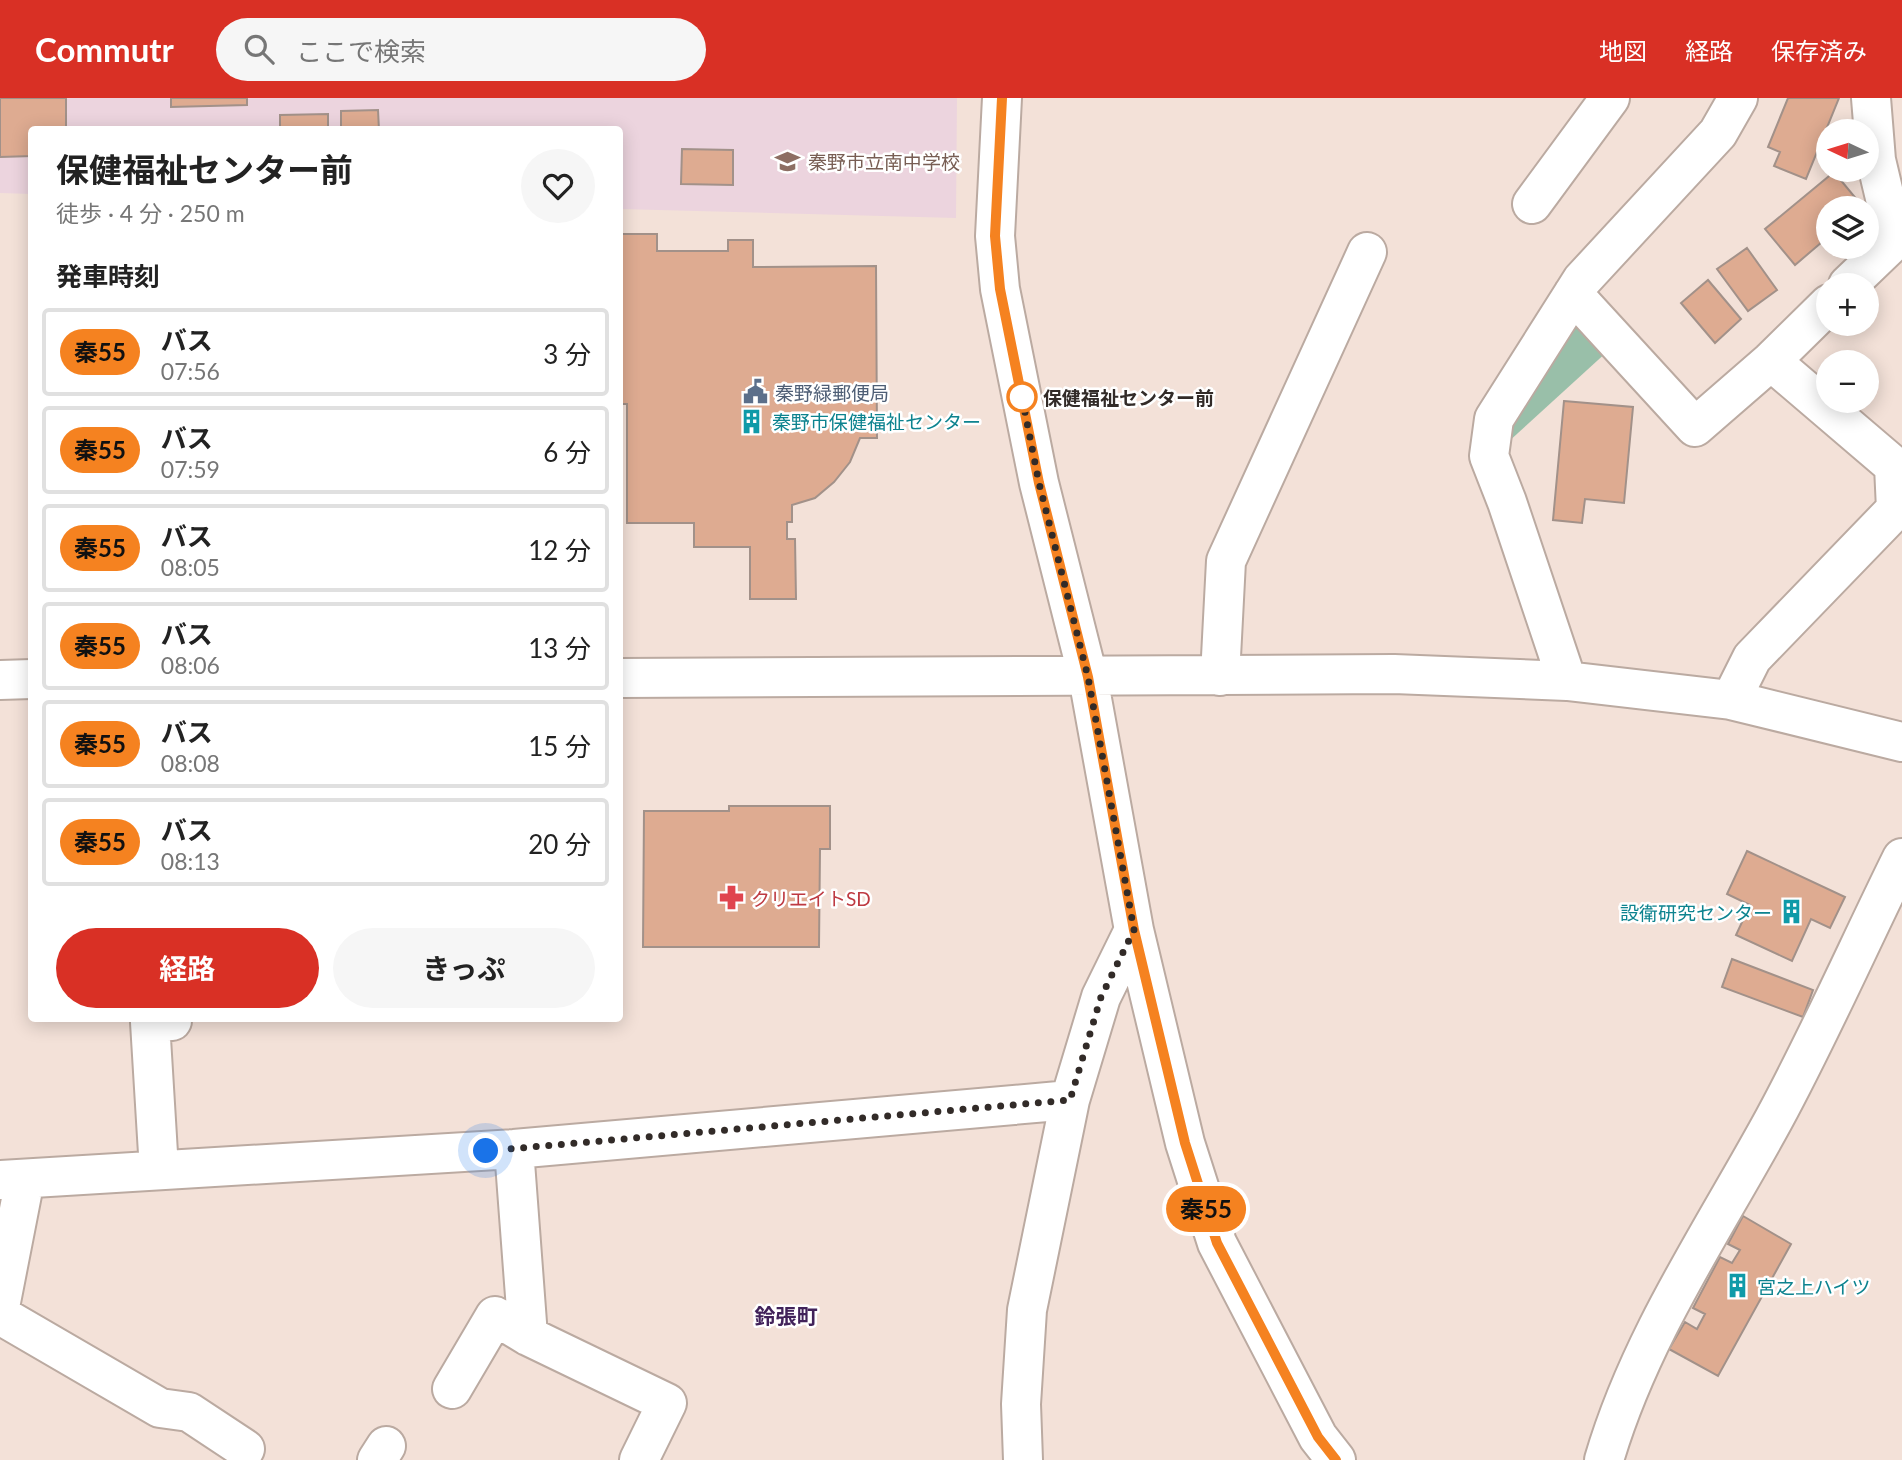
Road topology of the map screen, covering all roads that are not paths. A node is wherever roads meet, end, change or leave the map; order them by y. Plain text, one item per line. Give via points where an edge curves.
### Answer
1 (1002, 98) edge
2 (1610, 98) edge
3 (1738, 98) edge
4 (1871, 98) edge
5 (1536, 180) dead end
6 (1367, 252) dead end
7 (1861, 273) edge
8 (1573, 294) junction
9 (1816, 317) edge
10 (1771, 361) junction
11 (1220, 676) junction
12 (1088, 677) junction
13 (623, 678) edge
14 (0, 680) edge
15 (28, 680) edge
16 (1567, 681) junction
17 (1731, 700) junction
18 (1902, 742) edge
19 (1902, 858) edge
20 (1134, 930) junction
21 (150, 1022) edge
22 (1070, 1100) junction
23 (514, 1149) junction
24 (159, 1170) junction
25 (13, 1180) edge
26 (0, 1307) edge
27 (0, 1315) edge
28 (528, 1336) junction
29 (452, 1389) dead end
30 (245, 1450) dead end
31 (639, 1460) edge
32 (1023, 1460) edge
33 (1336, 1460) edge
34 (1604, 1460) edge

1 - 12 street via 995,236 1000,289 1039,483
2 - 5 street
3 - 8 street via 1718,133
4 - 7 street via 1876,160 1895,240
6 - 11 street via 1226,562
8 - 10 street via 1695,427
8 - 16 street via 1494,418 1489,456
9 - 10 street
10 - 17 street via 1894,466 1896,509 1752,658
11 - 12 street
11 - 16 street via 1394,674
12 - 13 street
12 - 20 street
14 - 15 street
16 - 17 street
17 - 18 street
19 - 34 street via 1774,1118 1642,1357
20 - 22 street via 1101,997
20 - 33 street via 1185,1143 1217,1243 1318,1437
21 - 24 street
22 - 23 street
22 - 32 street via 1027,1310
23 - 24 street
23 - 28 street
24 - 25 street
25 - 26 street
27 - 30 street via 160,1408 189,1412
28 - 29 street via 495,1316
28 - 31 street via 667,1403

